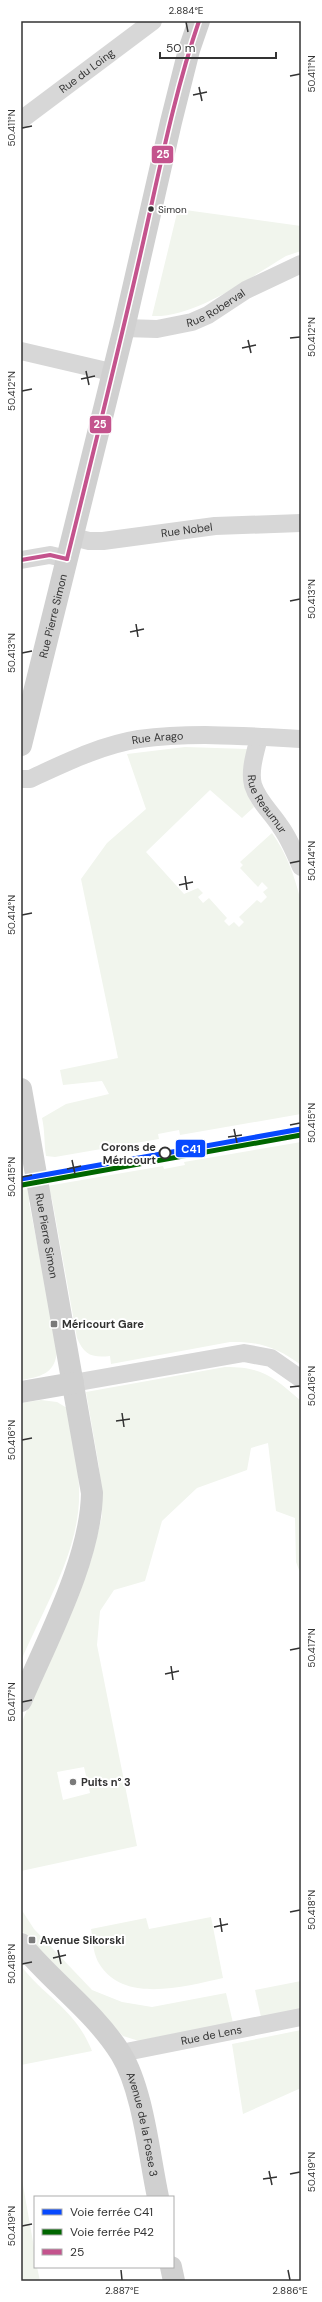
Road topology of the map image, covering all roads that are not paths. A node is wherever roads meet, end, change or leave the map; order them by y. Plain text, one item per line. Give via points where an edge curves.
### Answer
1 (153, 21) edge
2 (199, 21) edge
3 (21, 120) edge
4 (301, 264) edge
5 (124, 328) junction
6 (21, 351) edge
7 (111, 372) junction
8 (301, 523) edge
9 (73, 537) junction
10 (67, 559) junction
11 (21, 560) edge
12 (259, 737) junction
13 (301, 738) edge
14 (21, 745) edge
15 (21, 779) edge
16 (301, 867) edge
17 (21, 1089) edge
18 (301, 1379) edge
19 (74, 1383) junction
20 (21, 1392) edge
21 (21, 1701) edge
22 (21, 1944) edge
23 (301, 2017) edge
24 (120, 2053) junction
25 (158, 2196) edge
26 (171, 2268) edge
27 (174, 2281) edge

1 - 3 street, Rue du Loing
2 - 5 street, Rue Pierre Simon via 171,122
4 - 5 street, Rue Roberval via 246,290 208,315 192,322 157,329
5 - 7 street, Rue Pierre Simon
6 - 7 street
7 - 9 street, Rue Pierre Simon
8 - 9 street, Rue Nobel via 215,526 103,541
9 - 10 street, Rue Pierre Simon
10 - 11 street via 50,555
10 - 14 street, Rue Pierre Simon
12 - 13 street, Rue Arago
12 - 15 street, Rue Arago via 184,735 138,740 97,750 30,779
12 - 16 street, Rue Reaumur via 253,766 253,784 258,798 292,845
17 - 19 street, Rue Pierre Simon
18 - 19 street via 271,1358 244,1353
19 - 20 street
19 - 21 street, Rue Pierre Simon via 88,1463 92,1515 75,1575
22 - 24 street, Avenue de la Fosse 3 via 104,2031
23 - 24 street, Rue de Lens
24 - 25 street, Avenue de la Fosse 3 via 132,2078 141,2110
26 - 27 street

